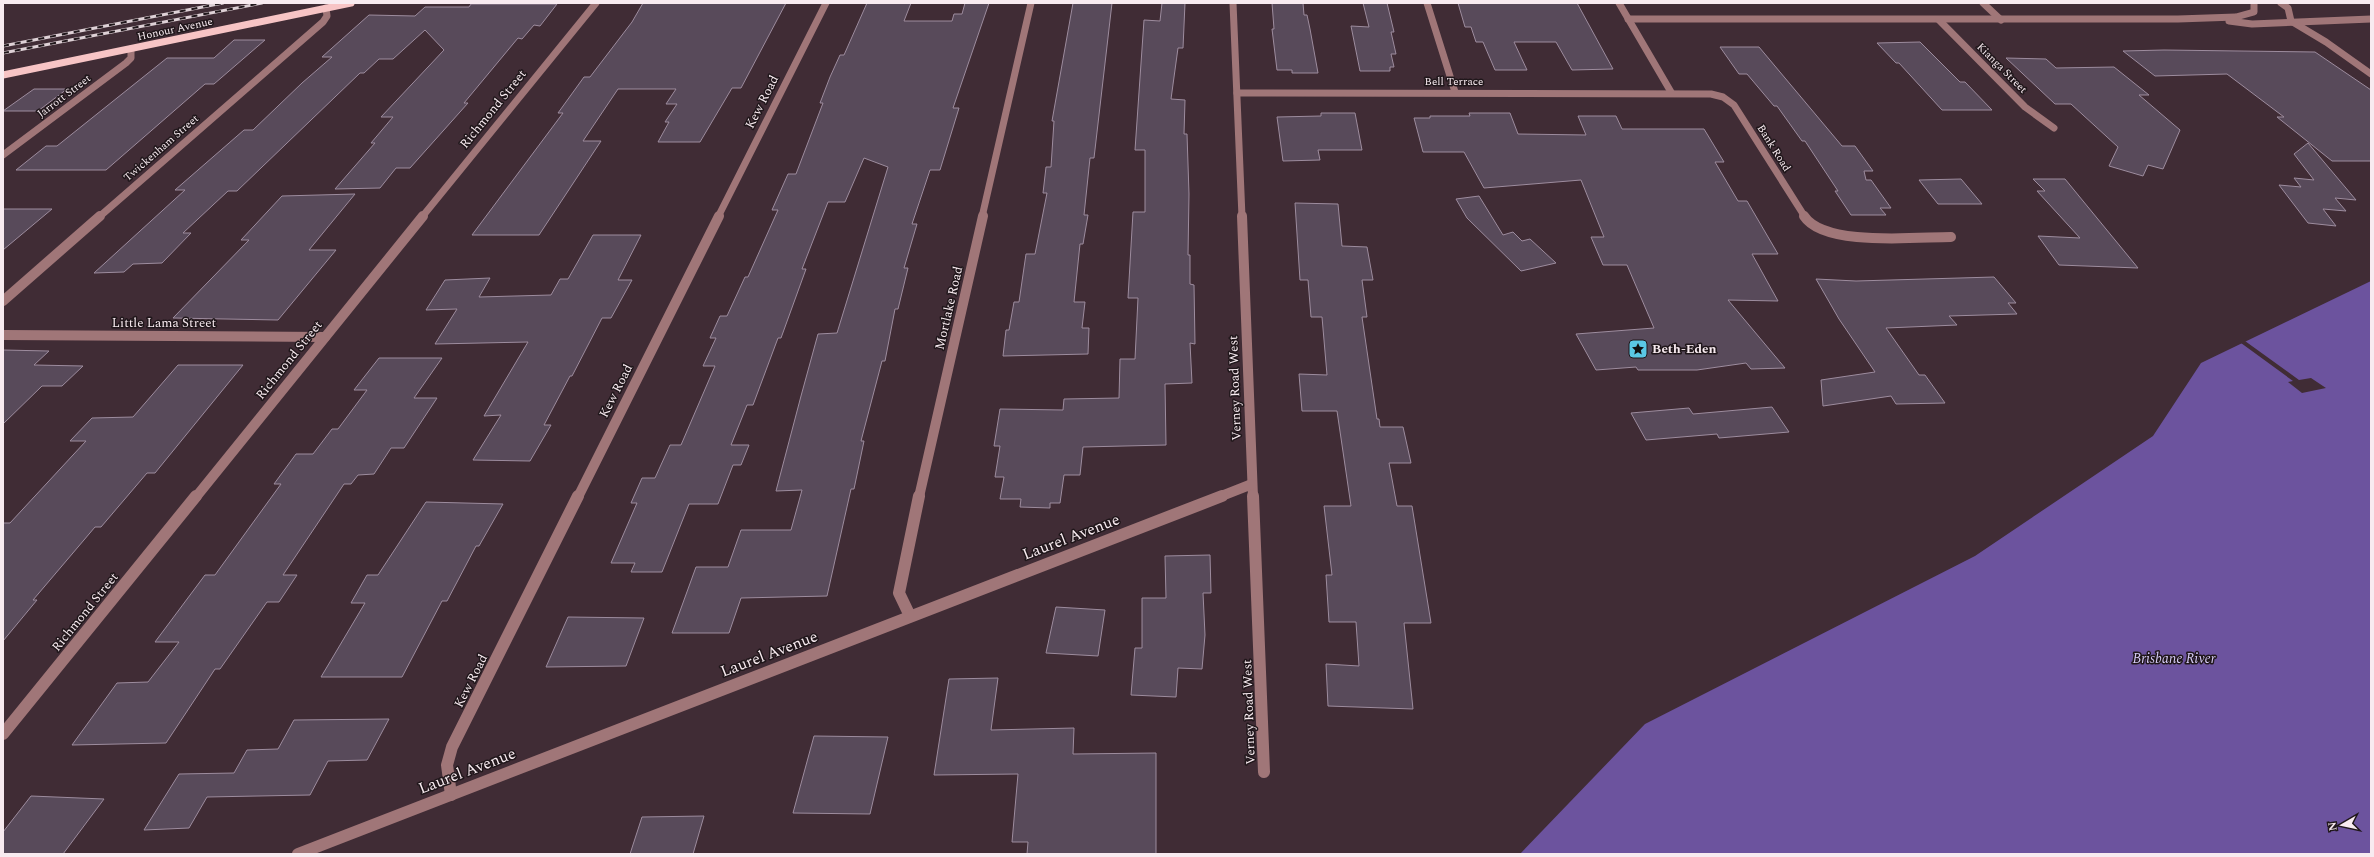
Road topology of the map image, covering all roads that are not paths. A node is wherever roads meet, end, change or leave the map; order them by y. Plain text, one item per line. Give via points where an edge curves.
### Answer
1 (351, 3) edge
2 (596, 3) edge
3 (826, 3) edge
4 (1031, 3) edge
5 (1233, 3) edge
6 (1427, 3) edge
7 (1619, 3) edge
8 (1983, 3) edge
9 (2254, 3) edge
10 (2281, 3) edge
11 (326, 8) junction
12 (2213, 18) junction
13 (1628, 19) junction
14 (2371, 19) edge
15 (1938, 20) junction
16 (2001, 20) junction
17 (2292, 21) junction
18 (131, 49) junction
19 (2371, 74) edge
20 (3, 75) edge
21 (1455, 92) junction
22 (1671, 92) junction
23 (1237, 93) junction
24 (2054, 128) dead end
25 (3, 155) edge
26 (1951, 237) dead end
27 (3, 301) edge
28 (3, 335) edge
29 (325, 337) junction
30 (1252, 484) junction
31 (910, 616) junction
32 (3, 734) edge
33 (1264, 772) dead end
34 (451, 795) junction
35 (298, 854) edge

1 - 11 main road, Honour Avenue
2 - 29 street, Richmond Street
3 - 34 street, Kew Road via 452,747 446,770
4 - 31 street, Mortlake Road via 900,581 899,593
5 - 23 street, Verney Road West
6 - 21 street
7 - 13 street
8 - 16 street
9 - 12 street via 2254,12 2243,16
10 - 17 street via 2291,13
11 - 18 main road, Honour Avenue
11 - 27 street, Twickenham Street via 327,16 323,22
12 - 16 street
12 - 17 street via 2245,23
13 - 15 street
13 - 22 street
14 - 17 street
15 - 16 street
15 - 24 street, Kianga Street via 2025,106
17 - 19 street
18 - 20 main road, Honour Avenue
18 - 25 street, Jarrott Street via 131,58 126,63
21 - 22 street, Bell Terrace
21 - 23 street, Bell Terrace
22 - 26 street, Bank Road via 1708,93 1721,96 1730,102 1807,221 1817,229 1850,237
23 - 30 street, Verney Road West
28 - 29 street, Little Lama Street
29 - 32 street, Richmond Street
30 - 31 street, Laurel Avenue
30 - 33 street, Verney Road West
31 - 34 street, Laurel Avenue
34 - 35 street, Laurel Avenue

